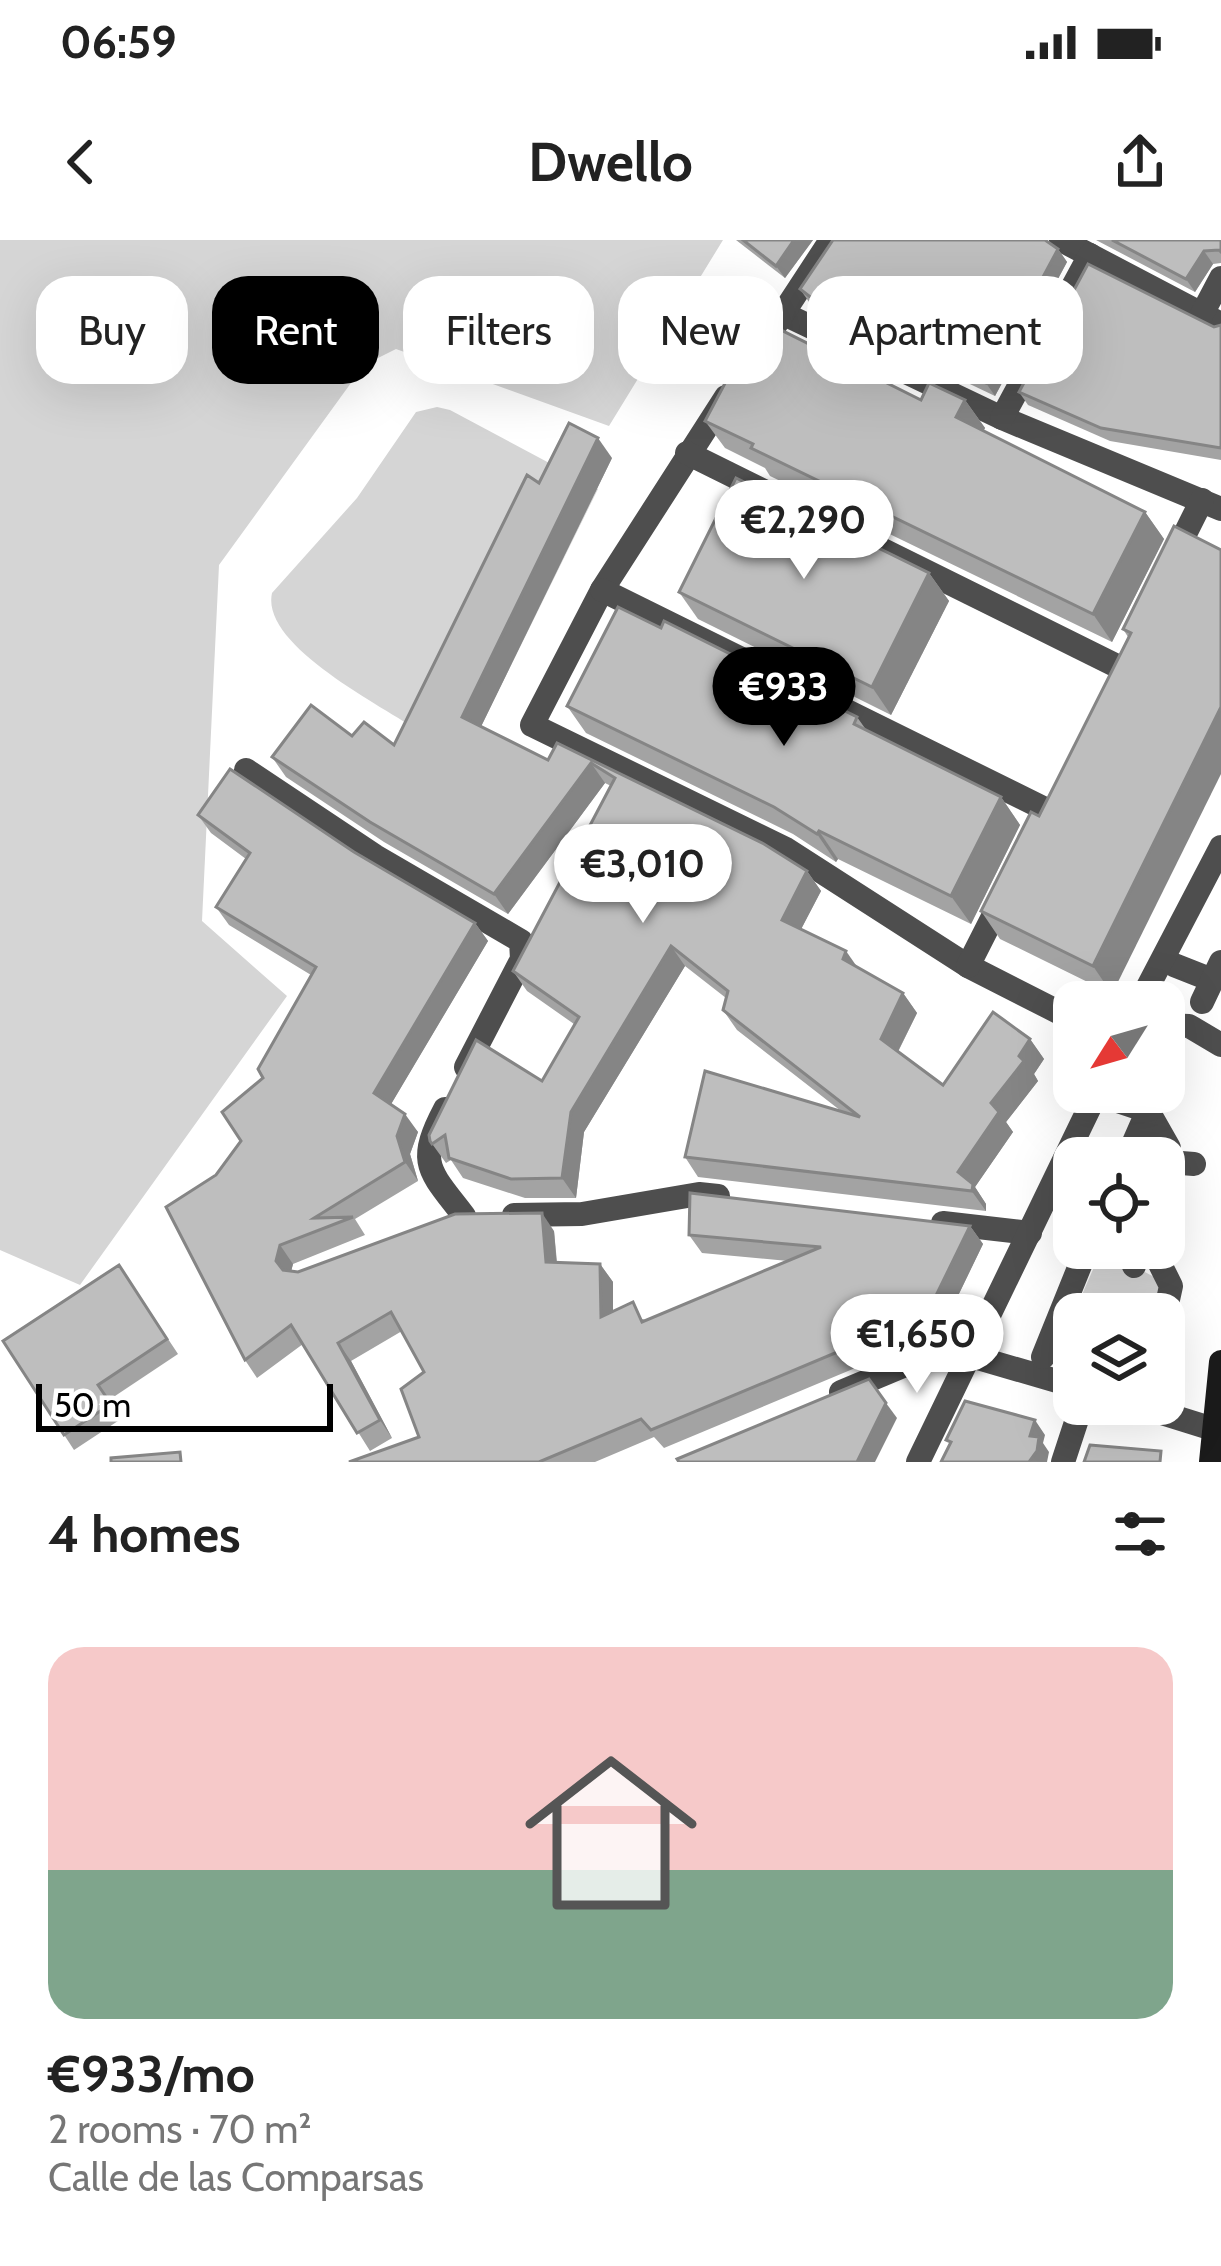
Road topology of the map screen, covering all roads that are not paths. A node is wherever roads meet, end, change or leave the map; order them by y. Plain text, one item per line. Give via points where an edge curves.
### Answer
1 (831, 240) edge
2 (1061, 240) edge
3 (1090, 255) junction
4 (1221, 278) edge
5 (784, 314) junction
6 (1211, 319) edge
7 (1002, 418) junction
8 (687, 453) junction
9 (1211, 505) edge
10 (1160, 584) edge
11 (602, 590) junction
12 (1119, 667) edge
13 (246, 770) dead end
14 (1047, 809) edge
15 (1221, 847) edge
16 (1017, 868) edge
17 (1174, 965) dead end
18 (968, 966) junction
19 (1151, 981) edge
20 (1212, 981) edge
21 (1053, 1010) edge
22 (1185, 1026) edge
23 (1221, 1045) edge
24 (1097, 1113) edge
25 (1185, 1163) edge
26 (1194, 1163) dead end
27 (746, 1200) edge
28 (464, 1216) junction
29 (912, 1219) edge
30 (433, 1228) edge
31 (1030, 1233) junction
32 (982, 1333) junction
33 (1053, 1345) edge
34 (970, 1356) junction
35 (1043, 1357) dead end
36 (1221, 1362) edge
37 (1053, 1380) edge
38 (828, 1397) edge
39 (1185, 1421) edge
40 (1075, 1425) edge
41 (1214, 1430) junction
42 (918, 1462) edge
43 (1063, 1462) edge
44 (1211, 1462) edge

1 - 5 street
2 - 3 street
3 - 6 street
3 - 7 street
4 - 6 street
5 - 7 street
5 - 8 street
7 - 9 street
8 - 11 street
8 - 12 street
9 - 10 street
11 - 14 street
11 - 18 street via 532,725 785,849
13 - 28 street via 521,941 522,958 426,1152
15 - 19 street
16 - 18 street
17 - 20 street
18 - 21 street
22 - 23 street
24 - 31 street
25 - 26 street
27 - 28 street via 699,1194 582,1214
28 - 30 street
29 - 31 street
31 - 32 street
32 - 34 street
32 - 38 street
33 - 35 street
34 - 37 street
34 - 42 street
36 - 41 street
39 - 41 street
40 - 43 street
41 - 44 street

